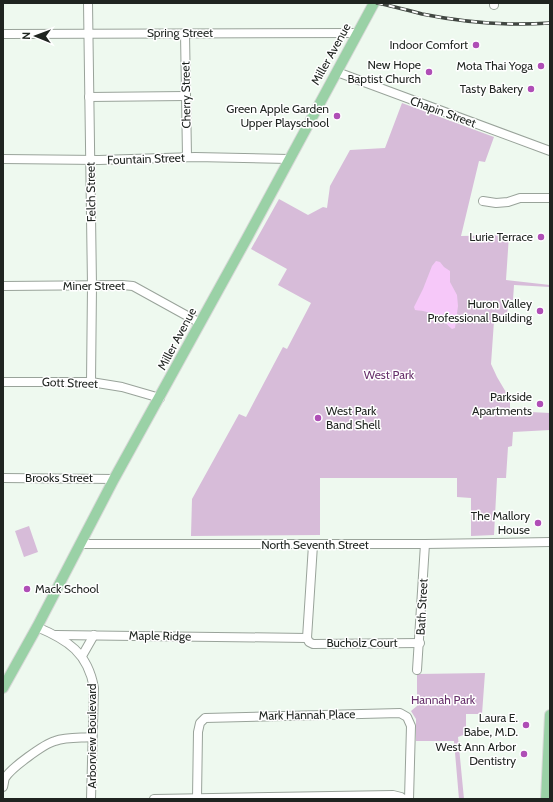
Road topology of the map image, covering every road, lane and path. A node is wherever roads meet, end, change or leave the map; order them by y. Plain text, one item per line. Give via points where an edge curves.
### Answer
1 (88, 3) edge
2 (374, 3) edge
3 (186, 33) junction
4 (358, 33) junction
5 (3, 34) edge
6 (88, 34) junction
7 (337, 72) junction
8 (186, 96) junction
9 (89, 97) junction
10 (550, 151) edge
11 (187, 157) junction
12 (3, 159) edge
13 (289, 159) junction
14 (90, 160) junction
15 (550, 198) edge
16 (483, 201) dead end
17 (3, 286) edge
18 (92, 286) junction
19 (200, 323) junction
20 (3, 382) edge
21 (91, 382) junction
22 (160, 398) junction
23 (3, 478) edge
24 (114, 479) junction
25 (550, 542) edge
26 (80, 544) junction
27 (313, 544) junction
28 (424, 544) junction
29 (37, 627) junction
30 (94, 635) junction
31 (56, 636) junction
32 (307, 638) junction
33 (420, 643) junction
34 (82, 656) junction
35 (417, 670) dead end
36 (3, 688) edge
37 (550, 714) edge
38 (550, 721) edge
39 (92, 737) junction
40 (3, 787) edge
41 (197, 798) junction
42 (299, 798) edge
43 (91, 799) edge
44 (154, 799) edge
45 (404, 799) edge
46 (409, 799) edge
47 (546, 799) edge

1 - 6 street, Felch Street
2 - 4 main road, Miller Avenue
3 - 4 street, Spring Street
3 - 6 street, Spring Street
3 - 8 street, Cherry Street
4 - 7 main road, Miller Avenue
5 - 6 street, Spring Street
6 - 9 street, Felch Street
7 - 10 street, Chapin Street
7 - 13 main road, Miller Avenue
8 - 9 street
8 - 11 street, Cherry Street
9 - 14 street, Felch Street
11 - 13 street, Fountain Street
11 - 14 street, Fountain Street
12 - 14 street, Fountain Street
13 - 19 main road, Miller Avenue
14 - 18 street, Felch Street
15 - 16 street via 520,198 508,202
17 - 18 street, Miner Street
18 - 19 street, Miner Street via 133,286
18 - 21 street, Felch Street
19 - 22 main road, Miller Avenue
20 - 21 street, Gott Street
21 - 22 street, Gott Street via 122,387
22 - 24 main road, Miller Avenue
23 - 24 street, Brooks Street
24 - 26 main road, Miller Avenue
25 - 28 street, North Seventh Street
26 - 27 street, North Seventh Street
26 - 29 main road, Miller Avenue
27 - 28 street, North Seventh Street
27 - 32 street
28 - 33 street, Bath Street
29 - 31 street, Arborview Boulevard
29 - 36 main road, Miller Avenue
30 - 31 street, Maple Ridge
30 - 32 street, Maple Ridge
30 - 34 street
31 - 34 street, Arborview Boulevard
32 - 33 street, Bucholz Court via 313,644
33 - 35 street, Bath Street
34 - 39 street, Arborview Boulevard via 92,676 94,688
37 - 38 main road
38 - 47 main road
39 - 40 street via 54,741 41,748 15,767 5,778
39 - 43 street, Arborview Boulevard
41 - 42 street
41 - 44 street
41 - 46 street, Mark Hannah Place via 198,732 200,723 205,718 400,713 407,717 411,726
42 - 45 street via 394,795

